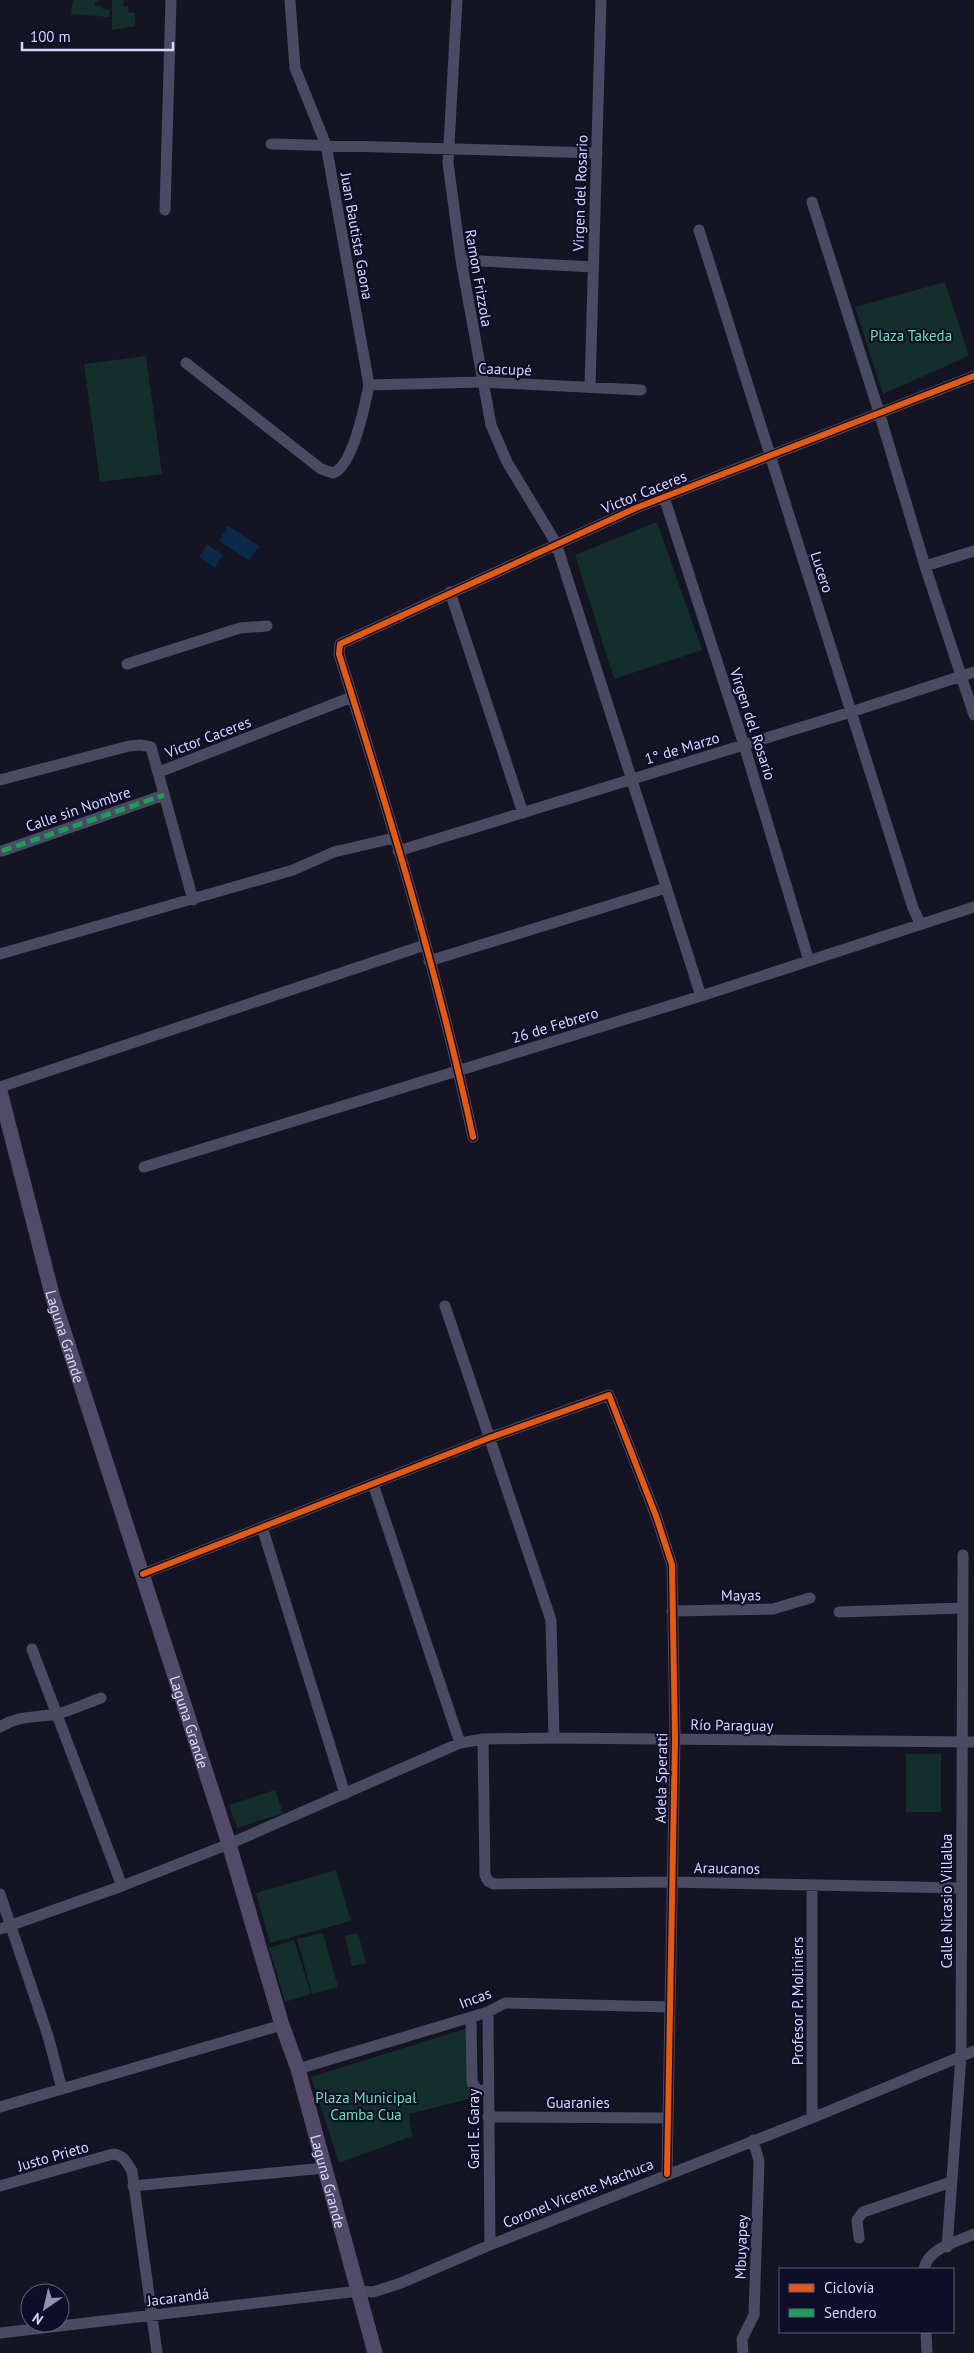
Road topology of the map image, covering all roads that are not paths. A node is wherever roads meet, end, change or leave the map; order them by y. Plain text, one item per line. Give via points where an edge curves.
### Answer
1 (171, 0) edge
2 (290, 0) edge
3 (457, 0) edge
4 (601, 0) edge
5 (271, 144) dead end
6 (326, 145) junction
7 (448, 148) junction
8 (597, 153) junction
9 (812, 202) dead end
10 (165, 210) dead end
11 (699, 230) dead end
12 (461, 260) junction
13 (593, 268) junction
14 (186, 363) dead end
15 (974, 376) edge
16 (482, 382) junction
17 (368, 385) junction
18 (590, 387) junction
19 (641, 390) dead end
20 (879, 412) junction
21 (770, 456) junction
22 (664, 497) junction
23 (556, 543) junction
24 (974, 551) edge
25 (925, 566) junction
26 (450, 592) junction
27 (268, 626) dead end
28 (127, 664) dead end
29 (974, 672) edge
30 (960, 676) junction
31 (352, 697) junction
32 (851, 712) junction
33 (974, 715) edge
34 (744, 745) junction
35 (159, 772) junction
36 (631, 779) junction
37 (0, 780) edge
38 (164, 795) junction
39 (523, 812) junction
40 (394, 838) junction
41 (2, 851) dead end
42 (398, 851) junction
43 (666, 888) junction
44 (193, 900) junction
45 (974, 907) edge
46 (920, 923) junction
47 (425, 945) junction
48 (0, 954) edge
49 (809, 961) junction
50 (429, 962) junction
51 (701, 996) junction
52 (458, 1070) junction
53 (0, 1089) edge
54 (473, 1137) dead end
55 (144, 1167) dead end
56 (445, 1306) dead end
57 (489, 1438) junction
58 (373, 1484) junction
59 (262, 1528) junction
60 (963, 1555) dead end
61 (143, 1574) junction
62 (810, 1598) dead end
63 (963, 1608) junction
64 (672, 1611) junction
65 (839, 1612) dead end
66 (32, 1649) dead end
67 (101, 1698) dead end
68 (57, 1714) junction
69 (0, 1727) edge
70 (554, 1738) junction
71 (483, 1739) junction
72 (674, 1739) junction
73 (969, 1742) edge
74 (460, 1743) junction
75 (345, 1794) junction
76 (229, 1844) junction
77 (672, 1882) junction
78 (812, 1885) junction
79 (122, 1886) junction
80 (960, 1888) junction
81 (0, 1894) edge
82 (5, 1927) edge
83 (670, 2007) junction
84 (488, 2012) junction
85 (471, 2017) junction
86 (282, 2025) junction
87 (974, 2051) edge
88 (961, 2056) junction
89 (298, 2069) junction
90 (62, 2089) junction
91 (488, 2091) junction
92 (0, 2107) edge
93 (488, 2117) junction
94 (668, 2118) junction
95 (812, 2118) junction
96 (753, 2140) junction
97 (325, 2168) junction
98 (667, 2174) junction
99 (951, 2182) junction
100 (0, 2186) edge
101 (134, 2186) junction
102 (974, 2234) edge
103 (859, 2238) dead end
104 (490, 2245) junction
105 (947, 2246) junction
106 (924, 2268) edge
107 (360, 2292) junction
108 (152, 2315) junction
109 (0, 2333) edge
110 (926, 2333) edge
111 (157, 2353) edge
112 (375, 2353) edge
113 (744, 2353) edge
114 (927, 2353) edge

1 - 10 street
2 - 6 street, Juan Bautista Gaona via 295,68
3 - 7 street, Ramon Frizzola
4 - 8 street, Virgen del Rosario
5 - 6 street
6 - 7 street
6 - 17 street, Juan Bautista Gaona
7 - 8 street
7 - 12 street, Ramon Frizzola
8 - 13 street, Virgen del Rosario
9 - 20 street
11 - 21 street, Lucero
12 - 13 street
12 - 16 street, Ramon Frizzola
13 - 18 street, Virgen del Rosario
14 - 17 street, Juan Bautista Gaona via 310,462 333,474 346,460 364,410
15 - 20 street, Victor Caceres
16 - 17 street, Caacupé
16 - 18 street, Caacupé
16 - 23 street, Ramon Frizzola via 491,426 507,462
18 - 19 street, Caacupé
20 - 21 street, Victor Caceres
20 - 25 street
21 - 22 street, Victor Caceres
21 - 32 street, Lucero
22 - 23 street, Victor Caceres
22 - 34 street, Virgen del Rosario
23 - 26 street, Victor Caceres
23 - 36 street, Ramon Frizzola
24 - 25 street
25 - 30 street
26 - 31 street, Victor Caceres via 340,644 339,654
26 - 39 street
27 - 28 street via 240,628
29 - 30 street, 1° de Marzo
30 - 32 street, 1° de Marzo
30 - 33 street
31 - 35 street, Victor Caceres
31 - 40 street
32 - 34 street, 1° de Marzo
32 - 46 street, Lucero
34 - 36 street, 1° de Marzo
34 - 49 street, Virgen del Rosario
35 - 37 street, Victor Caceres via 151,747 141,744
35 - 38 street
36 - 39 street, 1° de Marzo
36 - 43 street, Ramon Frizzola
38 - 41 street, Calle sin Nombre
38 - 44 street
39 - 42 street, 1° de Marzo
40 - 42 street
40 - 44 street via 334,852 293,870
42 - 47 street
43 - 50 street
43 - 51 street, Ramon Frizzola
44 - 48 street
45 - 46 street, 26 de Febrero
46 - 49 street, 26 de Febrero
47 - 50 street
47 - 53 street
49 - 51 street, 26 de Febrero
50 - 52 street
51 - 52 street, 26 de Febrero
52 - 54 street
52 - 55 street, 26 de Febrero
53 - 61 main road, Laguna Grande via 54,1298
56 - 57 street
57 - 58 street
57 - 64 street, Adela Speratti via 609,1395 672,1565
57 - 70 street via 551,1620
58 - 59 street
58 - 74 street
59 - 61 street
59 - 75 street
60 - 63 street, Calle Nicasio Villalba
61 - 76 main road, Laguna Grande
62 - 64 street, Mayas via 773,1609
63 - 65 street
63 - 73 street, Calle Nicasio Villalba
64 - 72 street, Adela Speratti
66 - 68 street
67 - 68 street
68 - 69 street via 26,1717
68 - 79 street
70 - 71 street, Río Paraguay
70 - 72 street, Río Paraguay
71 - 74 street, Río Paraguay
71 - 77 street, Araucanos via 485,1875 488,1881 494,1884
72 - 73 street, Río Paraguay
72 - 77 street, Adela Speratti
73 - 80 street, Calle Nicasio Villalba
74 - 75 street, Río Paraguay
75 - 76 street, Río Paraguay
76 - 79 street, Río Paraguay
76 - 86 main road, Laguna Grande
77 - 78 street, Araucanos
77 - 83 street, Adela Speratti
78 - 80 street, Araucanos
78 - 95 street, Profesor P. Moliniers
79 - 82 street, Río Paraguay
80 - 88 street, Calle Nicasio Villalba
81 - 82 street
82 - 90 street via 59,2070
83 - 84 street, Incas via 504,2003
83 - 94 street, Adela Speratti
84 - 85 street, Incas
84 - 91 street, Garl E. Garay
85 - 89 street, Incas
85 - 91 street via 472,2082 477,2090
86 - 89 main road, Laguna Grande
86 - 90 street
87 - 88 street, Coronel Vicente Machuca
88 - 95 street, Coronel Vicente Machuca
88 - 99 street, Calle Nicasio Villalba
89 - 97 main road, Laguna Grande
90 - 92 street
91 - 93 street, Garl E. Garay
93 - 94 street, Guaranies
93 - 104 street, Garl E. Garay
94 - 98 street, Adela Speratti
95 - 96 street, Coronel Vicente Machuca
96 - 98 street, Coronel Vicente Machuca
96 - 113 street, Mbuyapey via 759,2161 754,2316 742,2339
97 - 101 street
97 - 107 main road, Laguna Grande
98 - 104 street, Coronel Vicente Machuca
99 - 103 street via 863,2212 857,2220
99 - 105 street, Calle Nicasio Villalba
100 - 101 street, Justo Prieto via 119,2154 132,2171
101 - 108 street
102 - 105 street
104 - 107 street, Coronel Vicente Machuca via 401,2283 373,2292
105 - 106 street via 932,2253
107 - 108 street, Jacarandá
107 - 112 main road, Laguna Grande
108 - 109 street, Jacarandá
108 - 111 street
110 - 114 street

